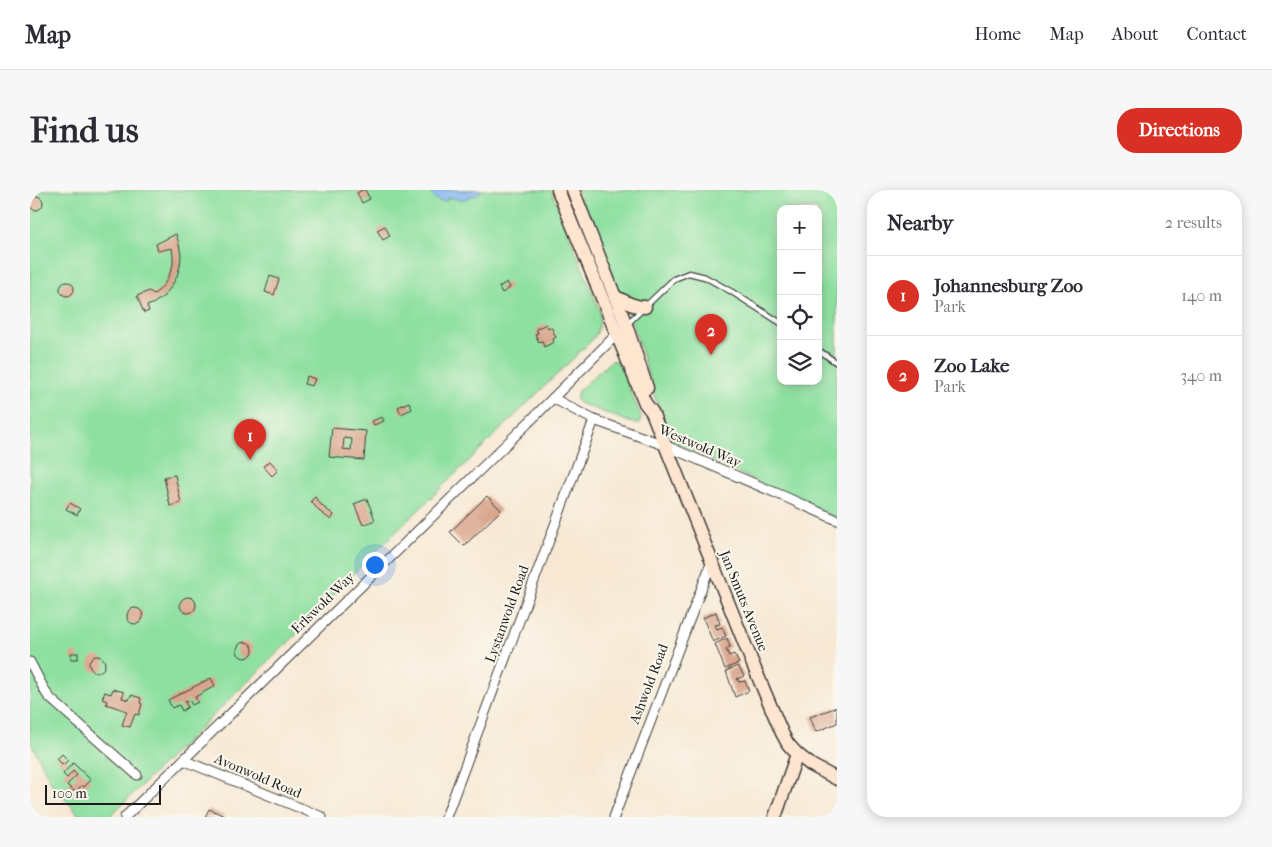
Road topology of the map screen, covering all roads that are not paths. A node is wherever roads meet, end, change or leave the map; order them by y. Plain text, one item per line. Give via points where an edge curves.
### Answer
1 (558, 190) edge
2 (573, 190) edge
3 (616, 297) junction
4 (645, 307) junction
5 (777, 320) edge
6 (626, 325) junction
7 (617, 335) junction
8 (822, 353) edge
9 (837, 363) edge
10 (553, 398) junction
11 (652, 412) junction
12 (594, 420) junction
13 (664, 445) junction
14 (837, 520) edge
15 (712, 561) junction
16 (30, 662) edge
17 (797, 754) junction
18 (183, 760) junction
19 (811, 765) junction
20 (137, 775) dead end
21 (790, 775) junction
22 (837, 779) edge
23 (125, 817) edge
24 (322, 817) edge
25 (446, 817) edge
26 (614, 817) edge
27 (775, 817) edge

1 - 7 main road, Jan Smuts Avenue
2 - 3 main road, Jan Smuts Avenue
3 - 4 main road
3 - 6 main road, Jan Smuts Avenue
4 - 5 lane via 674,279 690,273 704,277
4 - 6 lane
6 - 7 street, Erlswold Way
6 - 11 main road, Jan Smuts Avenue
7 - 10 street, Erlswold Way
7 - 11 main road, Jan Smuts Avenue via 645,403
8 - 9 lane
10 - 12 street, Westwold Way
10 - 18 street, Erlswold Way
11 - 13 main road, Jan Smuts Avenue
12 - 13 street, Westwold Way
12 - 25 street, Lystanwold Road
13 - 14 street, Westwold Way
13 - 15 main road, Jan Smuts Avenue
15 - 17 main road, Jan Smuts Avenue via 780,729
15 - 26 street, Ashwold Road
16 - 20 street via 46,693
17 - 19 main road, Jan Smuts Avenue
17 - 21 main road
18 - 23 street, Erlswold Way
18 - 24 street, Avonwold Road
19 - 21 main road
19 - 22 main road, Jan Smuts Avenue
21 - 27 main road

